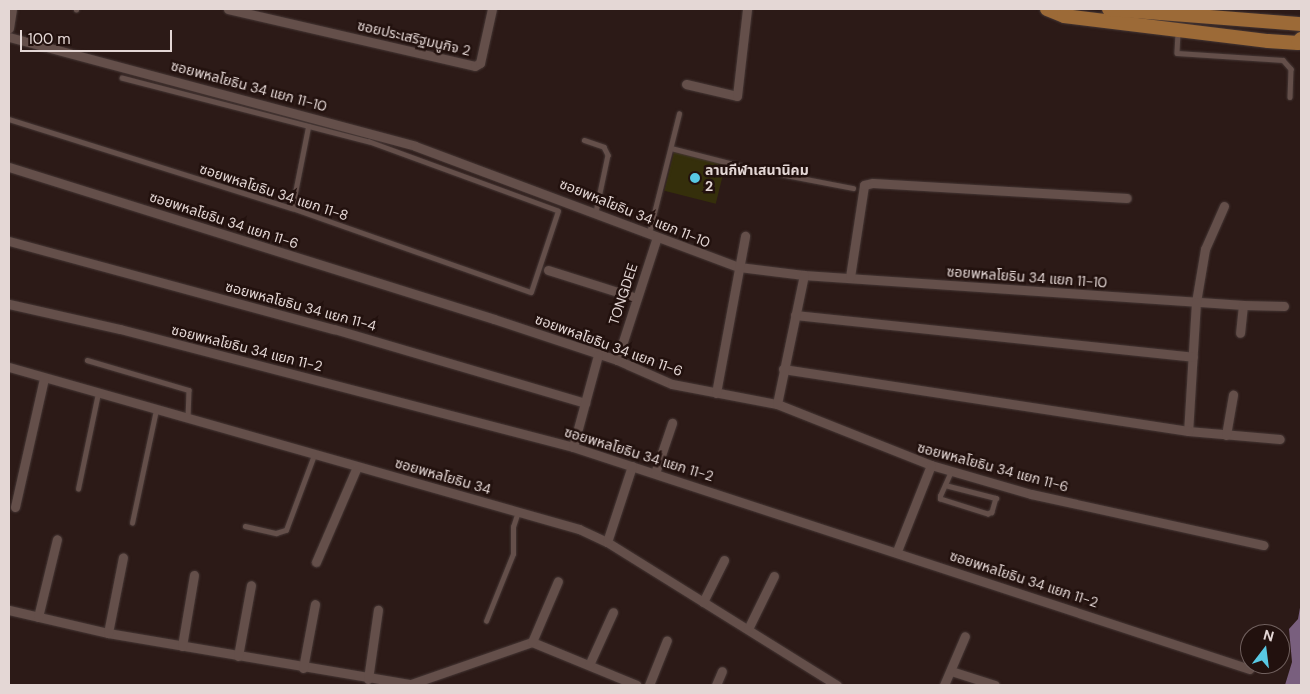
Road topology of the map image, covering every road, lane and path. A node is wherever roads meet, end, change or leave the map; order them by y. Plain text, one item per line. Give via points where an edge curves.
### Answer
1 (12, 9) edge
2 (228, 9) edge
3 (492, 9) edge
4 (747, 9) edge
5 (1047, 9) edge
6 (1109, 9) edge
7 (1301, 24) edge
8 (9, 28) edge
9 (1178, 30) junction
10 (9, 37) edge
11 (1301, 39) edge
12 (122, 78) dead end
13 (686, 84) dead end
14 (1290, 97) dead end
15 (679, 114) dead end
16 (9, 119) edge
17 (308, 127) junction
18 (584, 140) dead end
19 (671, 148) junction
20 (9, 167) edge
21 (853, 188) dead end
22 (1127, 198) dead end
23 (1224, 206) dead end
24 (292, 208) junction
25 (596, 212) junction
26 (653, 235) junction
27 (745, 236) dead end
28 (9, 241) edge
29 (739, 267) junction
30 (548, 270) dead end
31 (804, 275) junction
32 (850, 277) junction
33 (637, 298) junction
34 (1196, 302) junction
35 (9, 304) edge
36 (1243, 305) junction
37 (1284, 306) dead end
38 (795, 315) junction
39 (1240, 333) dead end
40 (598, 355) junction
41 (1193, 356) junction
42 (87, 360) dead end
43 (616, 360) junction
44 (9, 368) edge
45 (783, 369) junction
46 (44, 378) junction
47 (98, 393) junction
48 (716, 394) junction
49 (1233, 395) dead end
50 (585, 403) junction
51 (777, 404) junction
52 (156, 410) junction
53 (188, 419) junction
54 (672, 423) dead end
55 (1188, 431) junction
56 (1226, 435) junction
57 (1280, 439) dead end
58 (573, 447) junction
59 (314, 455) junction
60 (632, 466) junction
61 (931, 466) junction
62 (356, 467) junction
63 (951, 471) junction
64 (654, 473) junction
65 (945, 486) junction
66 (78, 489) dead end
67 (15, 507) dead end
68 (518, 512) junction
69 (132, 522) dead end
70 (245, 526) dead end
71 (57, 539) dead end
72 (607, 542) junction
73 (1263, 545) dead end
74 (898, 551) junction
75 (123, 557) dead end
76 (724, 560) dead end
77 (316, 562) dead end
78 (194, 575) dead end
79 (774, 576) dead end
80 (558, 581) dead end
81 (251, 585) dead end
82 (703, 602) junction
83 (315, 604) dead end
84 (9, 610) edge
85 (378, 610) dead end
86 (613, 612) dead end
87 (38, 617) junction
88 (486, 621) dead end
89 (748, 629) junction
90 (108, 633) junction
91 (965, 636) dead end
92 (667, 640) dead end
93 (532, 642) junction
94 (182, 646) junction
95 (238, 656) junction
96 (590, 665) junction
97 (1240, 665) edge
98 (303, 668) junction
99 (722, 671) dead end
100 (951, 671) junction
101 (368, 679) junction
102 (636, 685) edge
103 (649, 685) edge
104 (716, 685) edge
105 (837, 685) edge
106 (944, 685) edge
107 (995, 685) edge

1 - 8 street
2 - 3 street, ซอยประเสริฐมนูกิจ 2 via 475,66 480,63
4 - 13 street via 737,96
5 - 9 main road via 1064,16
6 - 7 main road
9 - 11 main road via 1268,41 1298,43
9 - 14 lane via 1177,53 1283,60 1291,69
10 - 25 street, ซอยพหลโยธิน 34 แยก 11-10 via 414,146
12 - 17 lane
15 - 19 lane
16 - 24 lane, ซอยพหลโยธิน 34 แยก 11-8
17 - 24 lane
17 - 24 lane, ซอยพหลโยธิน 34 แยก 11-8 via 369,142 558,211 531,292
18 - 25 lane via 604,147 608,155
19 - 21 lane via 749,168
19 - 26 lane
20 - 40 street, ซอยพหลโยธิน 34 แยก 11-6 via 494,318
22 - 32 street via 882,183 864,185
23 - 34 street via 1205,249
25 - 26 street, ซอยพหลโยธิน 34 แยก 11-10
26 - 29 street, ซอยพหลโยธิน 34 แยก 11-10
26 - 33 street, TONGDEE
27 - 29 street
28 - 50 street, ซอยพหลโยธิน 34 แยก 11-4 via 334,329
29 - 31 street, ซอยพหลโยธิน 34 แยก 11-10
29 - 48 street
30 - 33 street
31 - 32 street, ซอยพหลโยธิน 34 แยก 11-10
31 - 38 street
32 - 34 street, ซอยพหลโยธิน 34 แยก 11-10
33 - 43 street, TONGDEE
34 - 36 street, ซอยพหลโยธิน 34 แยก 11-10
34 - 41 street
35 - 58 street, ซอยพหลโยธิน 34 แยก 11-2 via 120,329
36 - 37 street, ซอยพหลโยธิน 34 แยก 11-10
36 - 39 street
38 - 41 street
38 - 45 street
40 - 43 street, ซอยพหลโยธิน 34 แยก 11-6
40 - 50 street
41 - 55 street
42 - 53 lane via 189,390
43 - 48 street, ซอยพหลโยธิน 34 แยก 11-6 via 672,384
44 - 46 street, ซอยพหลโยธิน 34
45 - 51 street
45 - 55 street
46 - 47 street, ซอยพหลโยธิน 34
46 - 67 street
47 - 52 street, ซอยพหลโยธิน 34
47 - 66 lane
48 - 51 street, ซอยพหลโยธิน 34 แยก 11-6
49 - 56 street
50 - 58 street
51 - 61 street, ซอยพหลโยธิน 34 แยก 11-6
52 - 53 street, ซอยพหลโยธิน 34
52 - 69 lane
53 - 59 street, ซอยพหลโยธิน 34
54 - 64 street
55 - 56 street
56 - 57 street
58 - 60 street, ซอยพหลโยธิน 34 แยก 11-2
59 - 62 street, ซอยพหลโยธิน 34
59 - 70 lane via 286,530 276,533
60 - 64 street, ซอยพหลโยธิน 34 แยก 11-2
60 - 72 street
61 - 63 street, ซอยพหลโยธิน 34 แยก 11-6
61 - 74 street
62 - 68 street, ซอยพหลโยธิน 34
62 - 77 street
63 - 65 lane
63 - 73 street, ซอยพหลโยธิน 34 แยก 11-6 via 1031,494
64 - 74 street, ซอยพหลโยธิน 34 แยก 11-2
65 - 65 lane via 940,496 942,500 988,514 997,502 996,498
68 - 72 street, ซอยพหลโยธิน 34 via 579,528
68 - 88 lane via 513,527 513,554
71 - 87 street
72 - 82 street, ซอยพหลโยธิน 34
74 - 97 street, ซอยพหลโยธิน 34 แยก 11-2
75 - 90 street
76 - 82 street
78 - 94 street
79 - 89 street
80 - 93 street
81 - 95 street
82 - 89 street, ซอยพหลโยธิน 34
83 - 98 street
84 - 87 street
85 - 101 street
86 - 96 street
87 - 90 street
89 - 105 street, ซอยพหลโยธิน 34
90 - 94 street
91 - 100 street
92 - 103 street
93 - 96 street
93 - 101 street via 412,684
94 - 95 street
95 - 98 street
96 - 102 street
98 - 101 street
99 - 104 street
100 - 106 street
100 - 107 street

